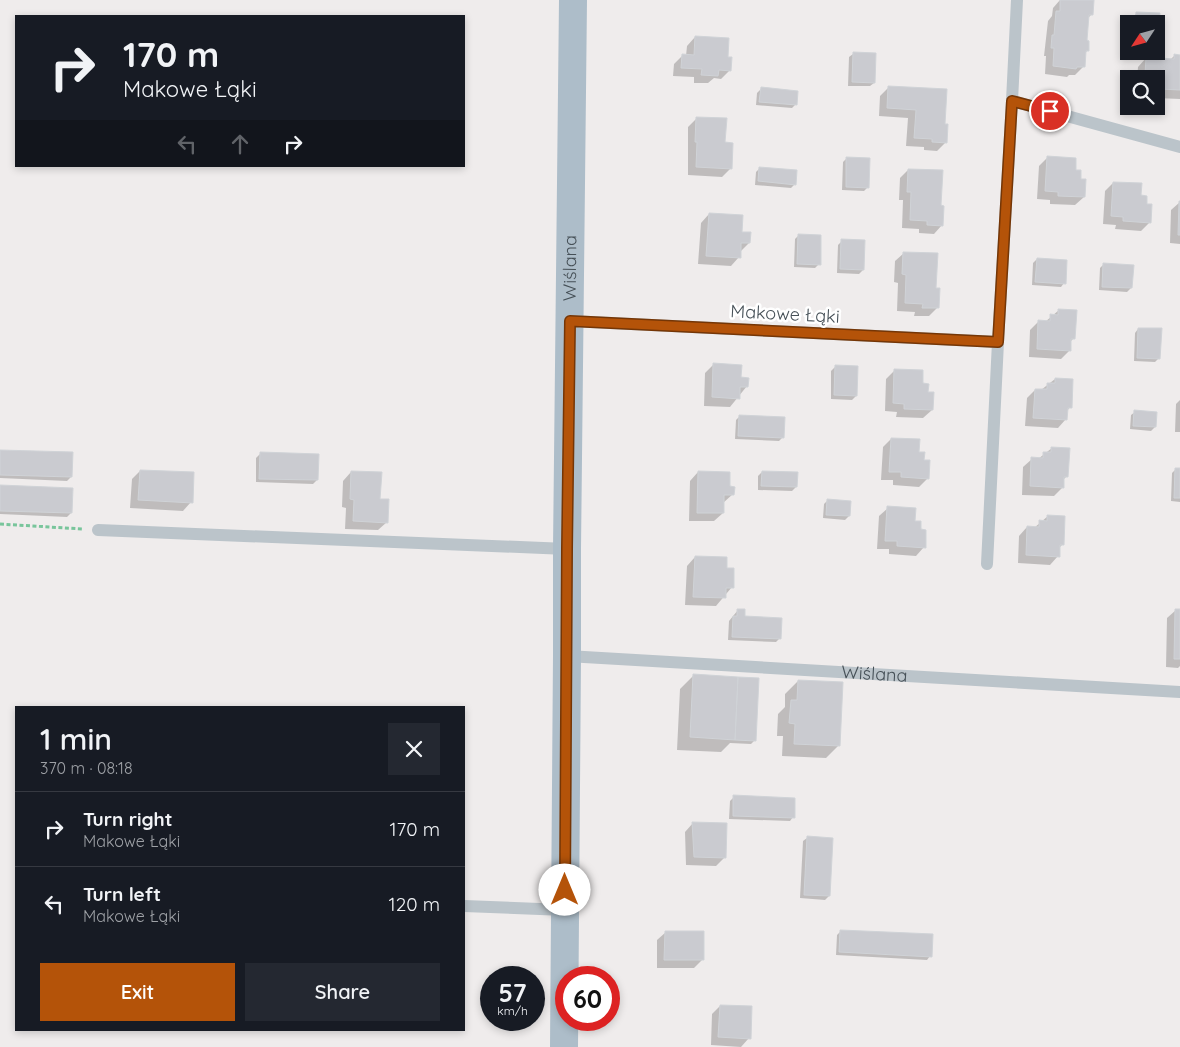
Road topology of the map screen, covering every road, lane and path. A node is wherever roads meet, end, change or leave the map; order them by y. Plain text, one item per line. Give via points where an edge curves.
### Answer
1 (573, 0) edge
2 (1017, 0) edge
3 (1012, 101) junction
4 (1180, 147) edge
5 (570, 321) junction
6 (998, 342) junction
7 (0, 524) edge
8 (98, 530) joint
9 (567, 549) junction
10 (987, 564) dead end
11 (567, 656) junction
12 (1180, 692) edge
13 (465, 906) edge
14 (565, 910) junction
15 (564, 1047) edge

1 - 5 main road, Wiślana
2 - 3 lane
3 - 4 lane
3 - 6 lane
5 - 6 lane, Makowe Łąki
5 - 9 main road, Wiślana
6 - 10 lane
7 - 8 path
8 - 9 lane
9 - 11 main road, Wiślana
11 - 12 lane, Wiślana
11 - 14 main road, Wiślana
13 - 14 lane
14 - 15 main road, Wiślana

